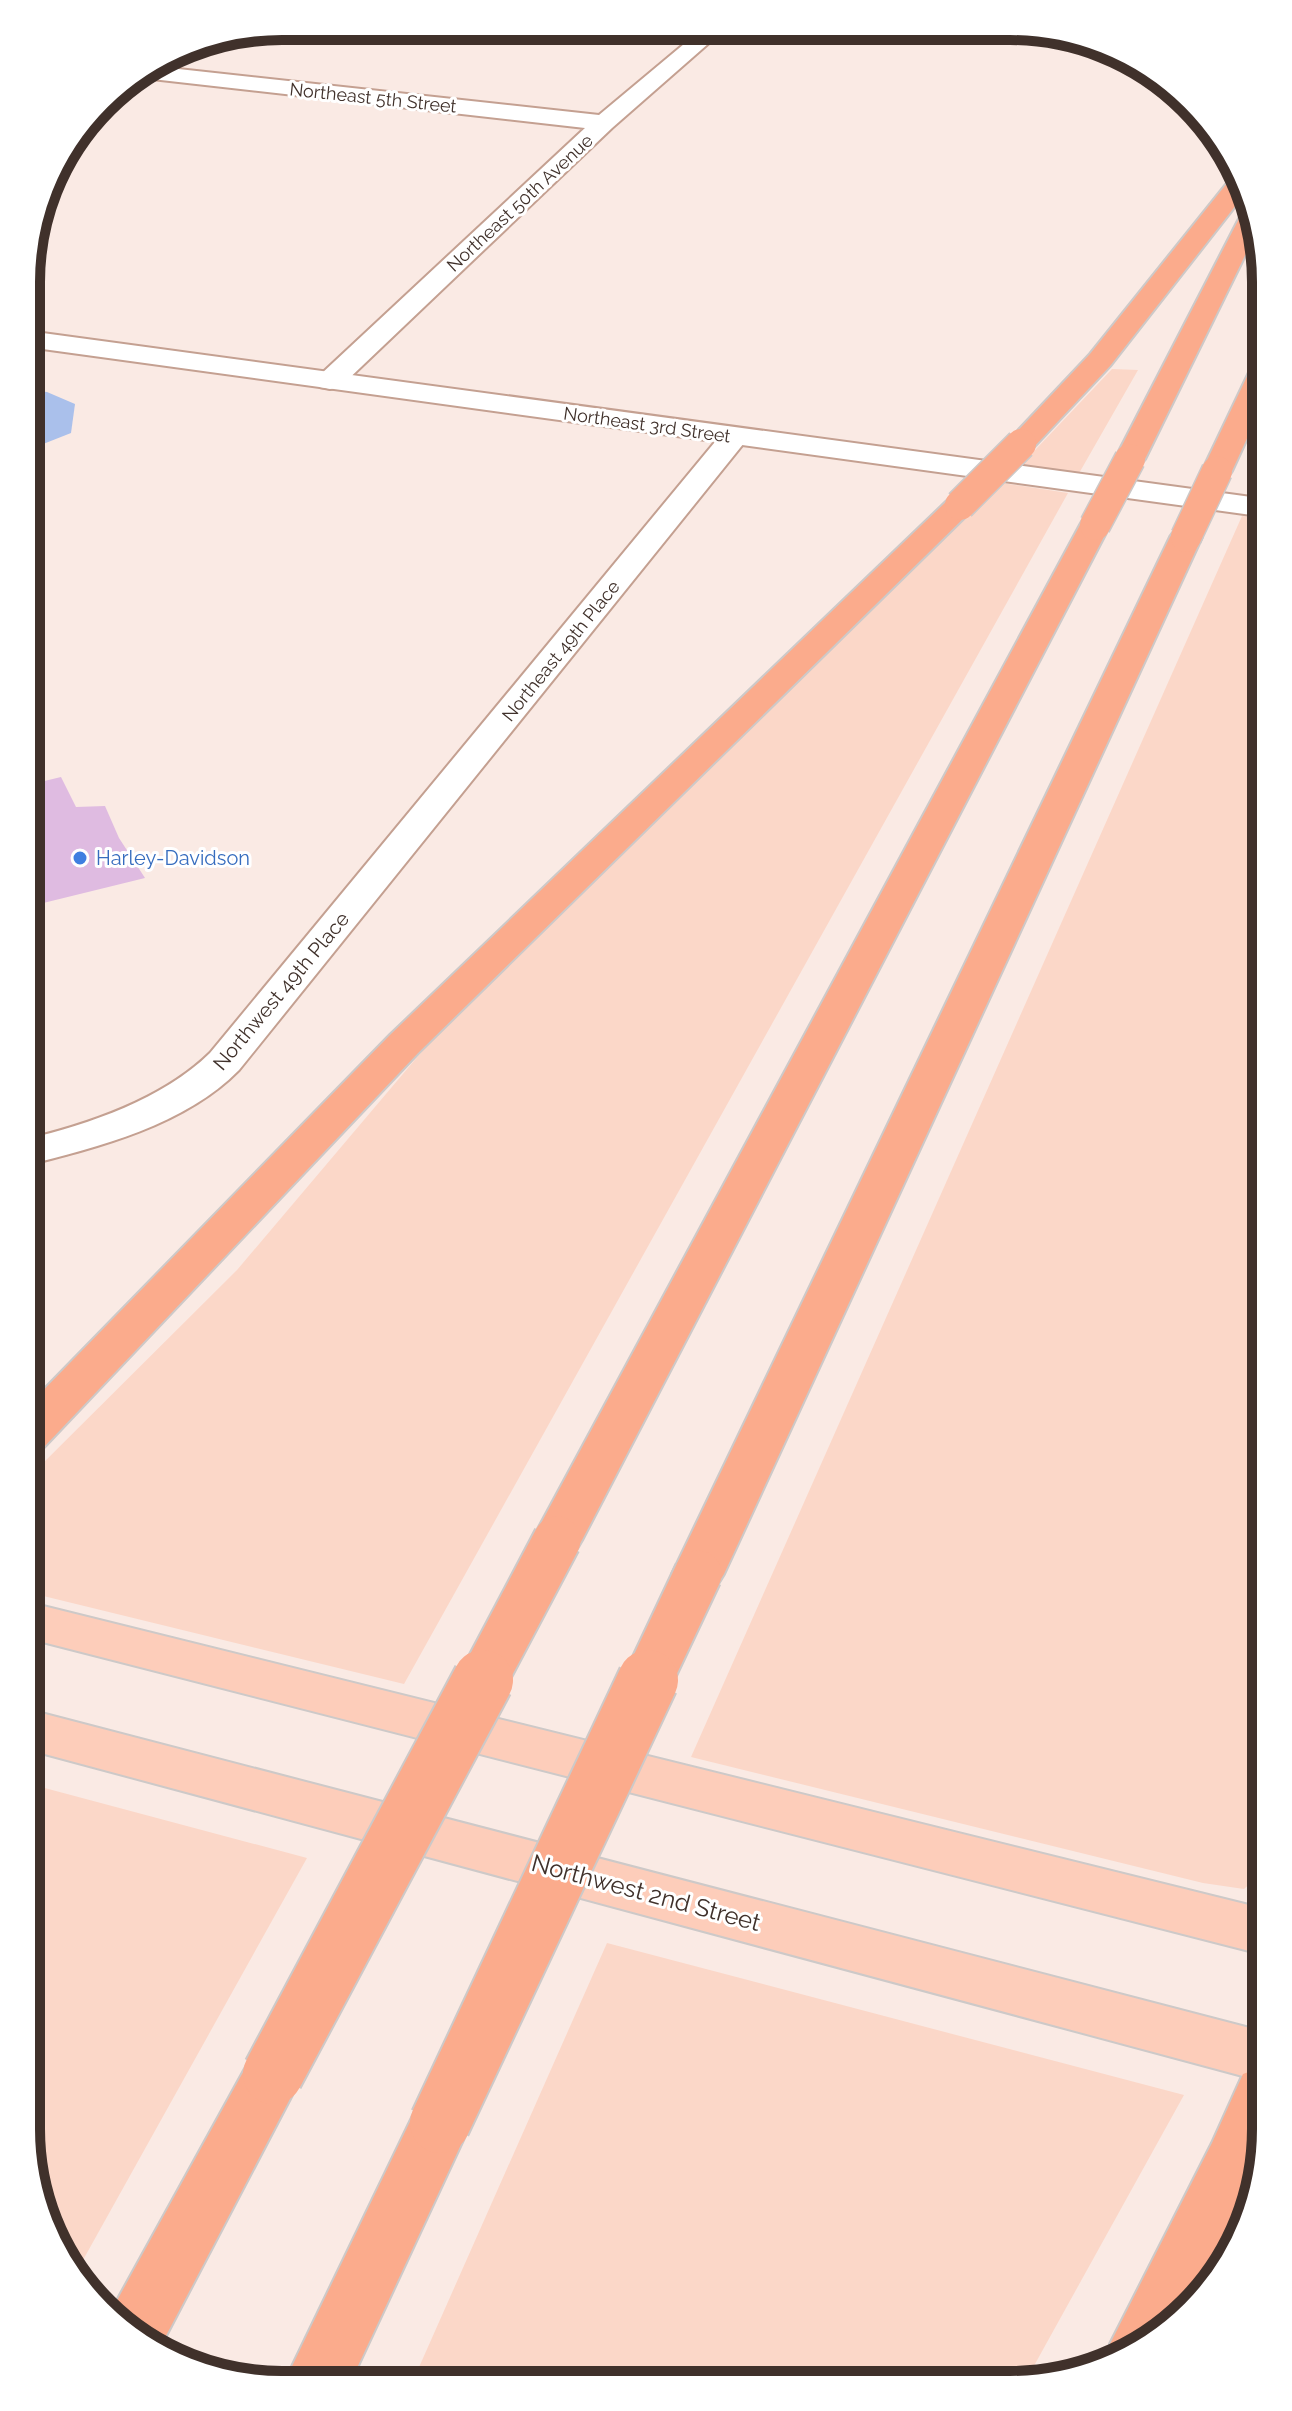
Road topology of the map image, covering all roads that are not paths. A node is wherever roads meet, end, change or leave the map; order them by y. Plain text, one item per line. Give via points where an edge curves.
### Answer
1 (701, 40) edge
2 (158, 74) edge
3 (604, 123) junction
4 (1234, 191) edge
5 (1246, 229) edge
6 (40, 341) edge
7 (330, 381) junction
8 (1252, 396) edge
9 (734, 437) junction
10 (1252, 506) edge
11 (388, 864) joint
12 (40, 1149) edge
13 (40, 1422) edge
14 (40, 1623) edge
15 (40, 1733) edge
16 (1251, 1929) edge
17 (1251, 2053) edge
18 (1251, 2124) edge
19 (139, 2323) edge
20 (1153, 2324) edge
21 (323, 2371) edge

1 - 3 street, Northeast 50th Avenue
2 - 3 street, Northeast 5th Street
3 - 7 street, Northeast 50th Avenue
4 - 13 highway, bridge via 1100,360 1021,444 404,1044
5 - 19 highway, bridge via 1130,459
6 - 7 street, Northeast 3rd Street
7 - 9 street, Northeast 3rd Street
8 - 21 highway, bridge
9 - 10 street, Northeast 3rd Street
9 - 11 street, Northeast 49th Place
11 - 12 street, Northwest 49th Place via 212,1073 90,1136
14 - 16 main road
15 - 17 main road, Northwest 2nd Street
18 - 20 highway

